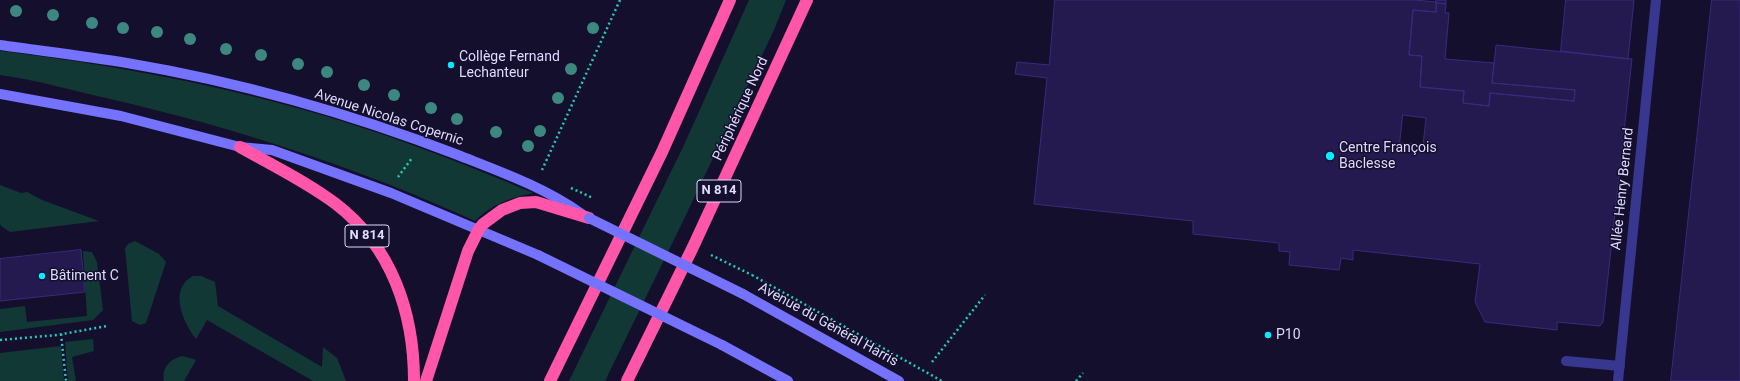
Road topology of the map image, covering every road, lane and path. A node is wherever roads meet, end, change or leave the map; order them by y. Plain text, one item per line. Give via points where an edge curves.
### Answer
1 (620, 0) edge
2 (730, 0) edge
3 (807, 0) edge
4 (1656, 0) edge
5 (0, 45) edge
6 (0, 94) edge
7 (240, 147) junction
8 (414, 154) dead end
9 (541, 173) dead end
10 (397, 178) dead end
11 (562, 205) junction
12 (589, 218) joint
13 (478, 229) junction
14 (752, 275) dead end
15 (985, 295) dead end
16 (107, 326) dead end
17 (61, 334) junction
18 (0, 340) edge
19 (1566, 361) dead end
20 (932, 362) dead end
21 (1620, 366) junction
22 (1083, 373) dead end
23 (66, 381) edge
24 (414, 381) edge
25 (426, 381) edge
26 (550, 381) edge
27 (627, 381) edge
28 (788, 381) edge
29 (899, 381) edge
30 (942, 381) edge
31 (1076, 381) edge
32 (1618, 381) edge

1 - 9 path
2 - 26 highway via 662,152
3 - 27 highway, Périphérique Nord / N 814 via 693,247
4 - 21 lane, Allée Henry Bernard
5 - 11 main road, Avenue Nicolas Copernic via 128,64 261,92 420,140 534,186
6 - 7 main road via 121,116
7 - 13 main road via 272,150 391,193
7 - 24 highway, N 814 via 337,205 380,250 397,282 405,306 414,358
8 - 10 path
11 - 12 highway
11 - 13 highway via 520,203 502,210
12 - 29 main road, Avenue du Général Harris, bridge via 743,294
13 - 25 highway via 468,251
13 - 28 main road, bridge via 638,303
14 - 30 path
15 - 20 path
16 - 17 path
17 - 18 path
17 - 23 path
19 - 21 lane
21 - 32 lane, Allée Henry Bernard
22 - 31 path

